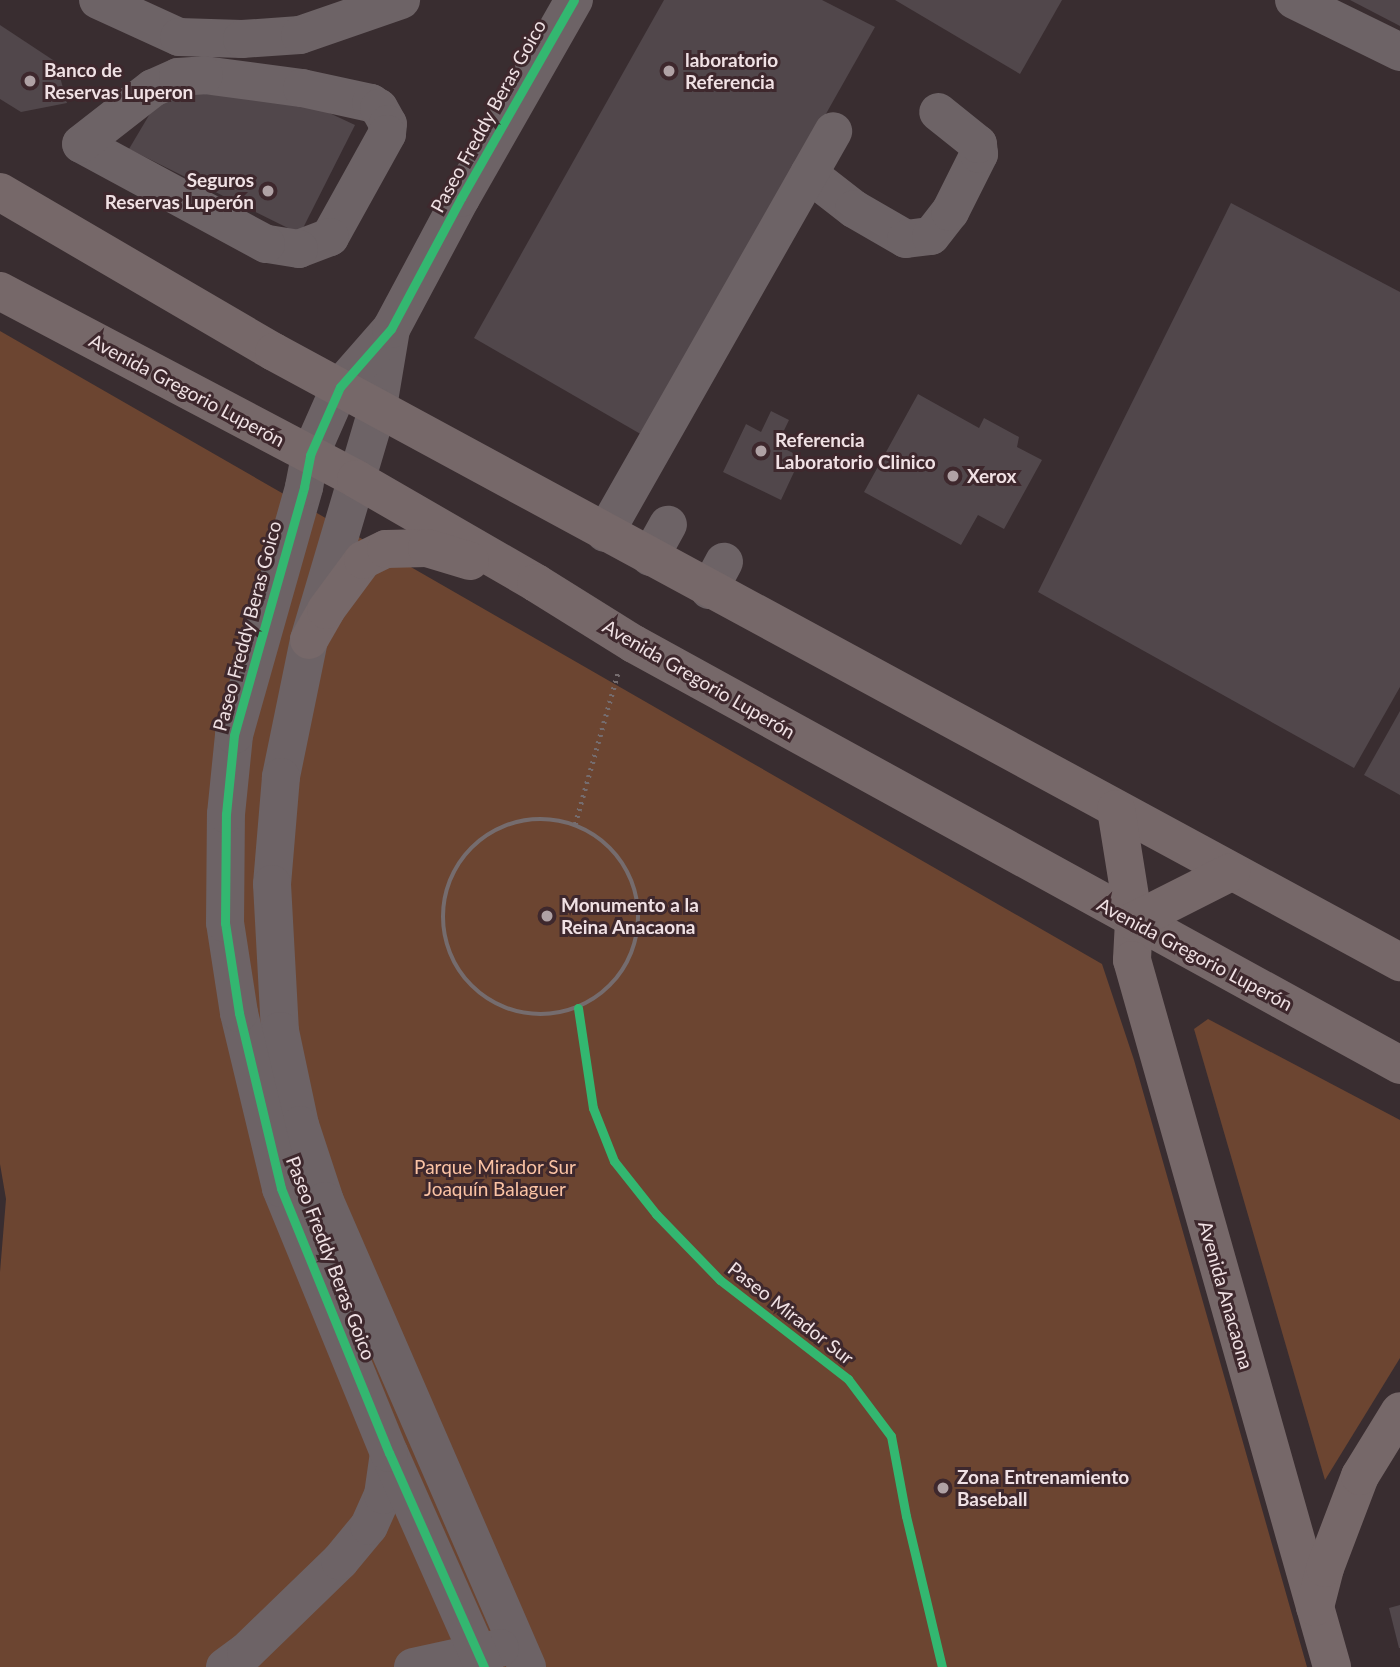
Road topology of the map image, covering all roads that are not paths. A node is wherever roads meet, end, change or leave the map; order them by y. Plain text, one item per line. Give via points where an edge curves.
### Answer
1 (98, 0) edge
2 (574, 0) edge
3 (1294, 0) edge
4 (378, 4) edge
5 (1400, 52) edge
6 (938, 112) dead end
7 (833, 131) dead end
8 (80, 144) joint
9 (809, 174) junction
10 (0, 192) edge
11 (0, 291) edge
12 (391, 329) junction
13 (340, 387) junction
14 (378, 407) junction
15 (310, 455) junction
16 (356, 479) junction
17 (606, 533) junction
18 (536, 583) junction
19 (309, 640) junction
20 (1116, 809) junction
21 (1231, 872) junction
22 (1134, 921) junction
23 (1400, 962) edge
24 (1400, 1065) edge
25 (1400, 1411) edge
26 (389, 1453) junction
27 (1315, 1608) junction
28 (521, 1656) edge
29 (480, 1660) edge
30 (225, 1667) edge
31 (413, 1667) edge
32 (1332, 1667) edge

1 - 4 street via 179,37 242,39 300,35
2 - 12 street, Paseo Freddy Beras Goico
3 - 5 street
6 - 9 street via 978,144 979,155 950,212 931,236 906,239 854,209
7 - 9 street
8 - 8 street via 267,244 299,249 330,237 387,134 388,124 371,103 302,88 191,76 153,88
9 - 17 street
10 - 13 main road
11 - 15 main road, Avenida Gregorio Luperón
12 - 13 street, Paseo Freddy Beras Goico
12 - 14 street, Paseo Freddy Beras Goico
13 - 14 main road
13 - 15 street, Paseo Freddy Beras Goico
14 - 16 street, Paseo Freddy Beras Goico
14 - 17 main road
15 - 16 main road, Avenida Gregorio Luperón
15 - 26 street, Paseo Freddy Beras Goico via 234,735 226,814 225,923 242,1026 281,1188
16 - 18 main road, Avenida Gregorio Luperón
16 - 19 street, Paseo Freddy Beras Goico
17 - 20 main road via 659,541
18 - 19 main road via 427,548 386,549 363,561
18 - 22 main road, Avenida Gregorio Luperón via 634,644
19 - 28 street, Paseo Freddy Beras Goico via 281,777 272,884 280,1031 300,1125 325,1201
20 - 21 main road
20 - 22 main road, Avenida Anacaona
21 - 22 main road
21 - 23 main road
22 - 24 main road, Avenida Gregorio Luperón
22 - 27 main road, Avenida Anacaona via 1132,960
25 - 27 main road via 1360,1476
26 - 29 street, Paseo Freddy Beras Goico
26 - 30 street via 383,1495 369,1526 341,1562
27 - 32 main road, Avenida Anacaona
28 - 29 street
29 - 31 street

